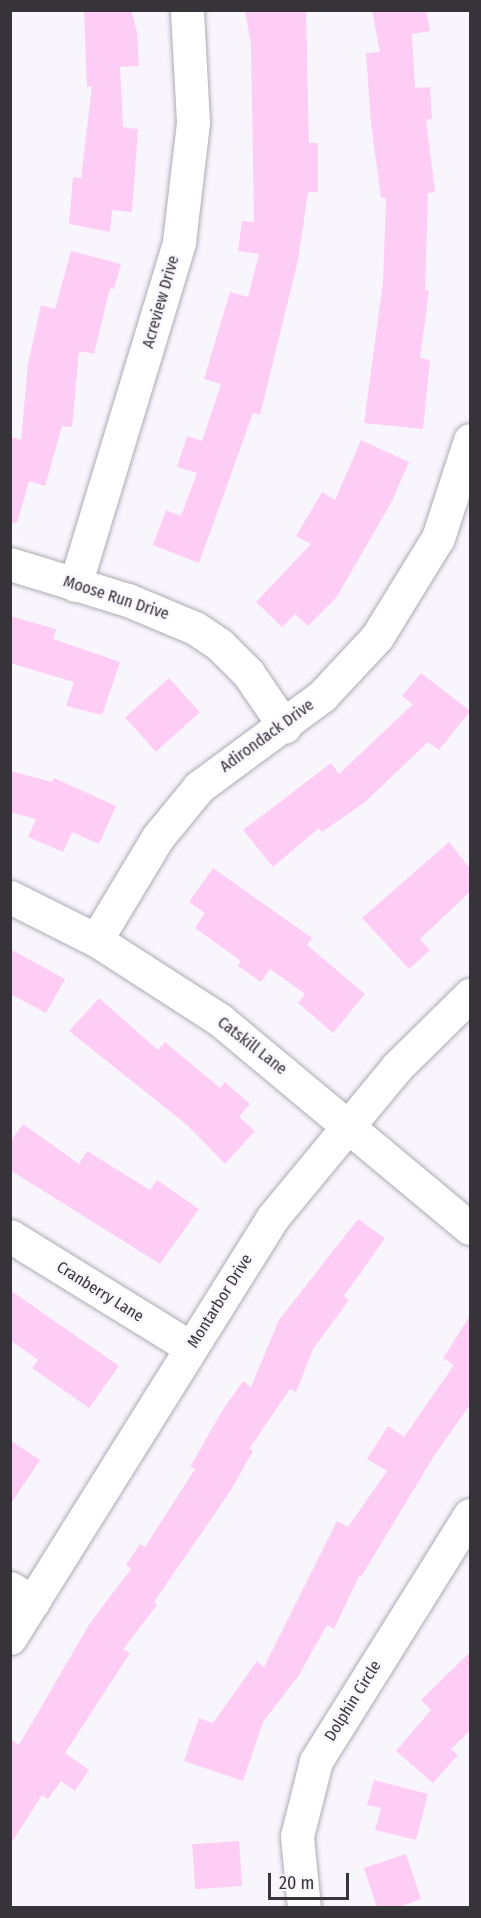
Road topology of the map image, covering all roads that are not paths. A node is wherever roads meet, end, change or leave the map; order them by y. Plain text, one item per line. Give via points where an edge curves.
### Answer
1 (187, 10) edge
2 (471, 440) edge
3 (462, 503) edge
4 (10, 564) edge
5 (75, 585) junction
6 (285, 727) junction
7 (10, 897) edge
8 (96, 940) junction
9 (471, 995) edge
10 (348, 1126) junction
11 (471, 1228) edge
12 (10, 1236) edge
13 (190, 1347) junction
14 (471, 1515) edge
15 (22, 1595) edge
16 (10, 1638) edge
17 (304, 1908) edge

1 - 5 street, Acreview Drive via 193,122 179,242
2 - 3 street, Adirondack Drive
3 - 6 street, Adirondack Drive via 377,637 352,668
4 - 5 street, Moose Run Drive
5 - 6 street, Moose Run Drive via 165,613 195,628 248,673
6 - 8 street, Adirondack Drive via 199,787 158,837
7 - 8 street, Catskill Lane
8 - 10 street, Catskill Lane via 220,1020
9 - 10 street, Montarbor Drive via 397,1067
10 - 11 street, Catskill Lane
10 - 13 street, Montarbor Drive via 273,1217
12 - 13 street, Cranberry Lane
13 - 15 street, Montarbor Drive
14 - 17 street, Dolphin Circle via 316,1761 297,1836
15 - 16 street, Montarbor Drive

